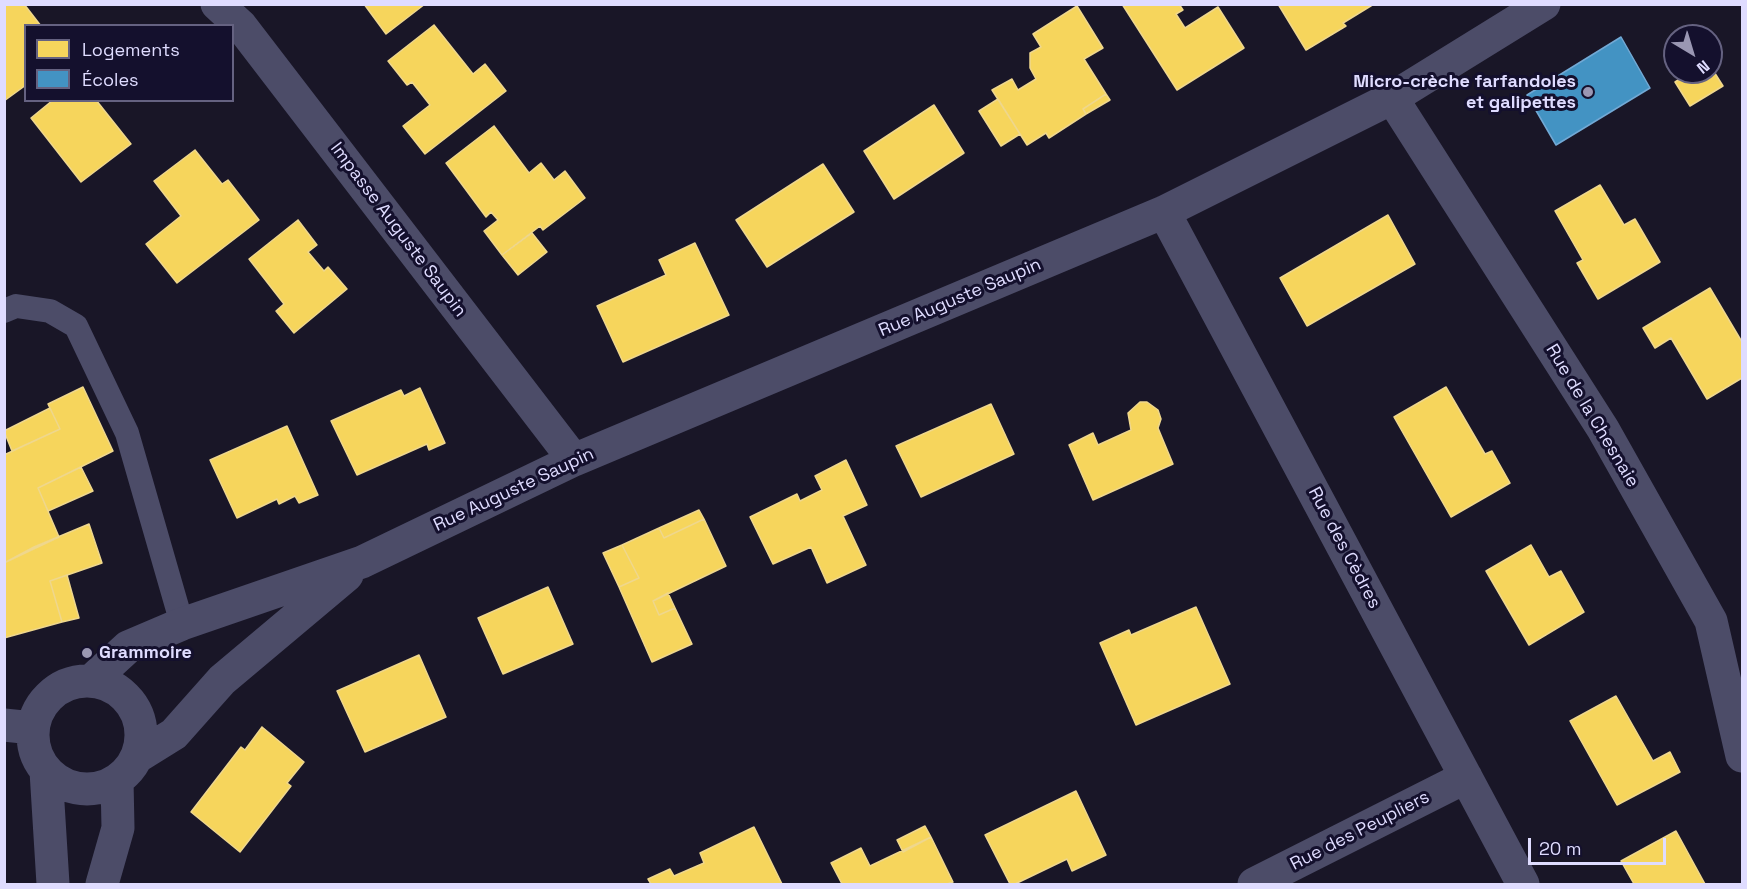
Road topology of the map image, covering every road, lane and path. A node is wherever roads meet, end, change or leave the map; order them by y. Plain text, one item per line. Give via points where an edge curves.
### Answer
1 (217, 4) edge
2 (1544, 4) edge
3 (1392, 98) junction
4 (1164, 212) junction
5 (4, 311) edge
6 (574, 460) junction
7 (362, 562) junction
8 (182, 624) junction
9 (91, 681) junction
10 (19, 726) edge
11 (1743, 756) edge
12 (127, 769) junction
13 (46, 771) junction
14 (1466, 777) junction
15 (53, 885) edge
16 (102, 885) edge
17 (1254, 885) edge
18 (1523, 885) edge

1 - 6 street, Impasse Auguste Saupin via 242,26
2 - 3 street, Rue Auguste Saupin
3 - 4 street, Rue Auguste Saupin
3 - 11 street, Rue de la Chesnaie via 1603,429 1711,621
4 - 6 street, Rue Auguste Saupin
4 - 14 street, Rue des Cèdres
5 - 8 lane via 16,306 50,311 76,326 127,433
6 - 7 street, Rue Auguste Saupin
7 - 8 street, Rue Auguste Saupin
7 - 12 street, Rue Auguste Saupin via 222,680 174,734
8 - 9 street, Rue Auguste Saupin via 128,646
9 - 10 street via 74,683 46,700 37,714
9 - 12 street via 115,690 133,708 140,732
10 - 13 street
12 - 13 street via 103,787 72,788
12 - 16 street via 118,828
13 - 15 street
14 - 17 street, Rue des Peupliers
14 - 18 street, Rue des Cèdres

